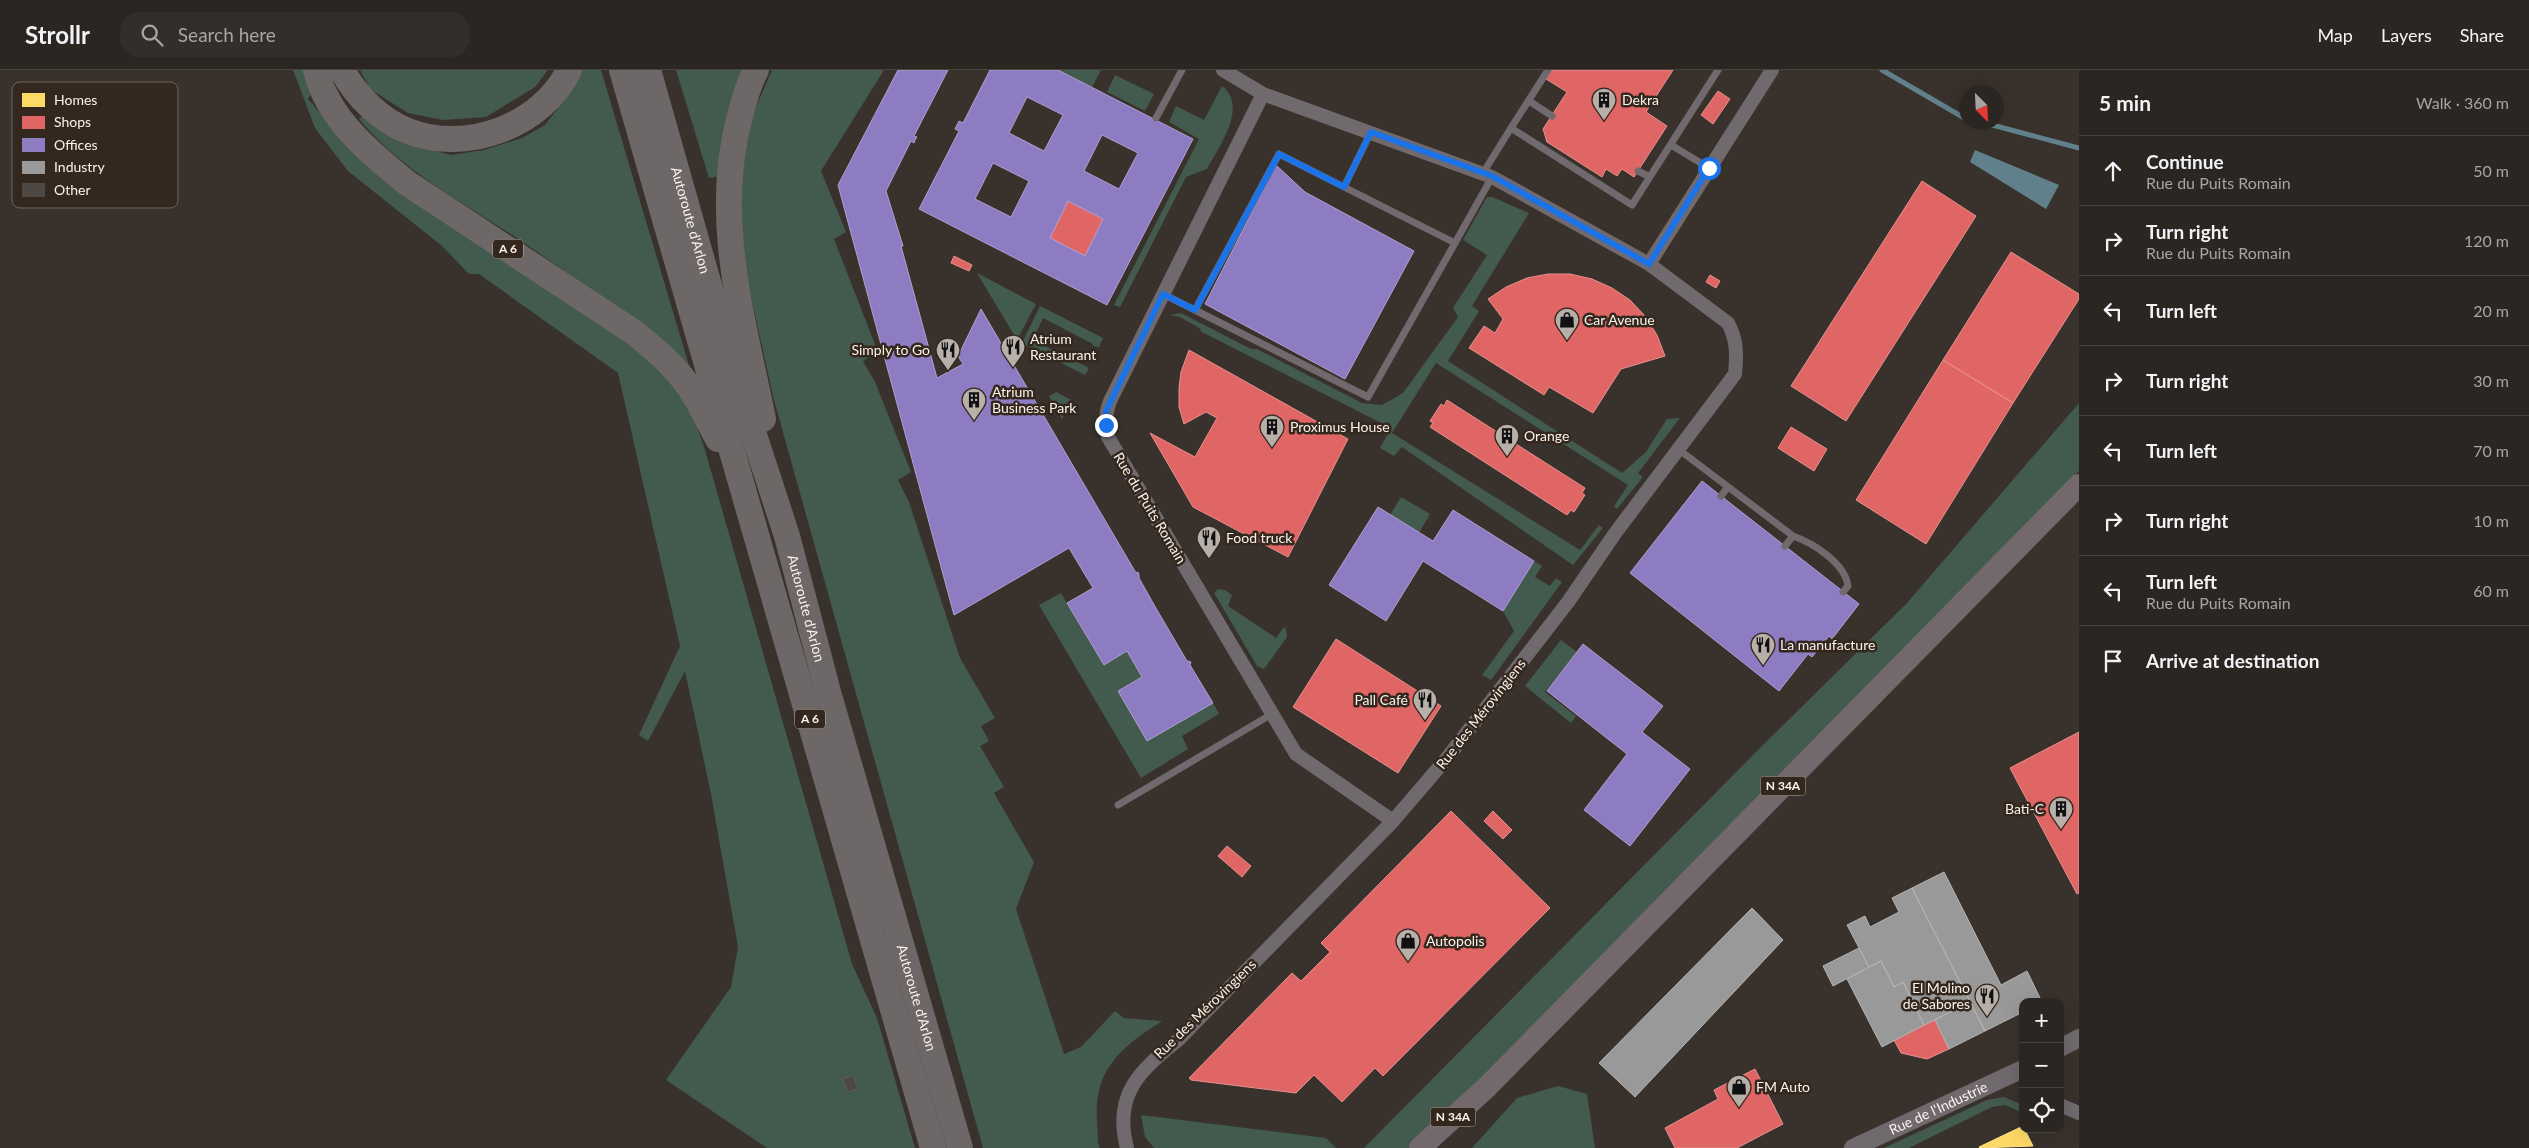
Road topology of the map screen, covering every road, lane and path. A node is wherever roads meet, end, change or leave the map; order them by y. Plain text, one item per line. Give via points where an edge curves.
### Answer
1 (316, 70) edge
2 (342, 70) edge
3 (569, 70) edge
4 (622, 70) edge
5 (648, 70) edge
6 (756, 70) edge
7 (1182, 70) edge
8 (1223, 70) edge
9 (1548, 70) edge
10 (1718, 70) edge
11 (1772, 70) edge
12 (1263, 94) junction
13 (1529, 101) junction
14 (1552, 116) dead end
15 (1156, 118) dead end
16 (1511, 128) junction
17 (1371, 132) junction
18 (1671, 145) junction
19 (1709, 168) junction
20 (1638, 171) dead end
21 (1487, 175) junction
22 (1650, 177) junction
23 (1344, 187) junction
24 (1455, 243) junction
25 (1649, 264) junction
26 (1163, 294) junction
27 (1195, 310) junction
28 (1678, 449) junction
29 (738, 470) junction
30 (2079, 485) edge
31 (1728, 487) junction
32 (1721, 496) dead end
33 (787, 536) junction
34 (1793, 536) junction
35 (1785, 546) dead end
36 (1843, 592) dead end
37 (1272, 714) junction
38 (1118, 805) dead end
39 (1393, 821) junction
40 (2079, 1038) edge
41 (2064, 1046) edge
42 (2019, 1070) edge
43 (1487, 1087) junction
44 (2064, 1107) edge
45 (2079, 1113) edge
46 (933, 1148) edge
47 (960, 1148) edge
48 (1127, 1148) edge
49 (1420, 1148) edge
50 (1435, 1148) edge
51 (1853, 1148) edge

1 - 29 highway, A 6 via 338,116 373,156 660,354 696,398
2 - 3 highway via 353,89 378,113 408,131 446,139 480,136 514,126 540,108
4 - 29 highway, Autoroute d'Arlon / A 6
5 - 33 highway, Autoroute d'Arlon / A 6 via 735,377
6 - 33 highway, A 6 via 749,83 734,137 728,230 732,265
7 - 15 lane
8 - 12 street
9 - 13 lane
10 - 18 lane
11 - 19 street
12 - 17 street
12 - 26 street, Rue du Puits Romain
13 - 14 lane
13 - 16 lane
16 - 21 lane
16 - 22 lane via 1632,205
17 - 21 street
17 - 23 lane
18 - 19 lane
18 - 22 lane
19 - 25 street
20 - 22 lane
21 - 24 lane
21 - 25 street
23 - 24 lane
23 - 27 lane via 1279,154
24 - 27 lane via 1368,397
25 - 28 street, Rue des Mérovingiens via 1728,323 1735,336 1735,374
26 - 27 lane
26 - 37 street, Rue du Puits Romain via 1106,411 1108,437
28 - 31 lane
28 - 39 street, Rue des Mérovingiens via 1568,602 1448,758
29 - 46 highway, Autoroute d'Arlon / A 6
30 - 43 main road, N 34A
31 - 32 lane
31 - 34 lane
33 - 47 highway, Autoroute d'Arlon / A 6 via 828,692
34 - 35 lane
34 - 36 lane via 1805,540 1843,570 1848,586
37 - 38 lane
37 - 39 street, Rue du Puits Romain via 1296,754
39 - 48 street, Rue des Mérovingiens via 1178,1040 1155,1058 1129,1088 1122,1107 1122,1129
40 - 41 street
42 - 51 street, Rue de l'Industrie
43 - 49 main road, N 34A
43 - 50 main road, N 34A
44 - 45 street

